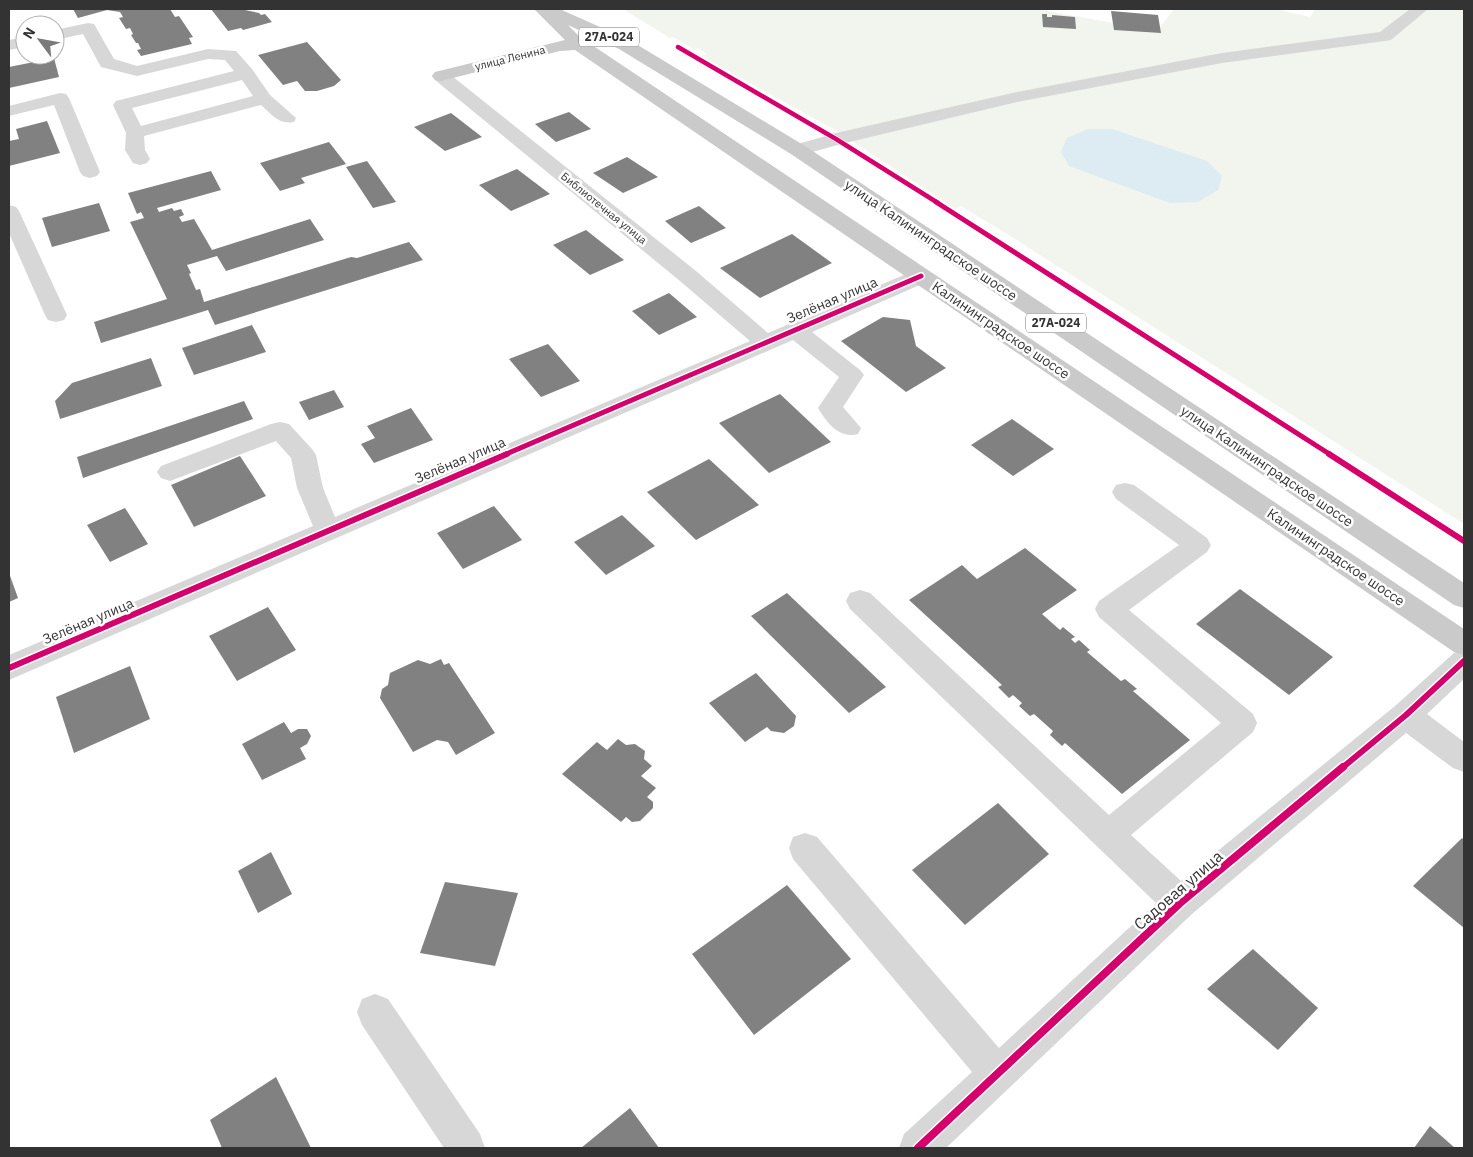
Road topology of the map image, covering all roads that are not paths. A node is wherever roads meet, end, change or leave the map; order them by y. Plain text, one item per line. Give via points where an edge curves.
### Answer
1 (1420, 9) edge
2 (545, 11) edge
3 (65, 33) edge
4 (571, 37) junction
5 (525, 53) junction
6 (644, 56) junction
7 (246, 73) junction
8 (442, 76) joint
9 (264, 98) junction
10 (9, 111) edge
11 (287, 118) dead end
12 (135, 133) junction
13 (798, 150) junction
14 (140, 159) dead end
15 (90, 172) dead end
16 (9, 211) edge
17 (921, 276) junction
18 (56, 315) dead end
19 (794, 329) junction
20 (765, 342) junction
21 (849, 428) dead end
22 (170, 472) dead end
23 (1125, 492) dead end
24 (328, 530) junction
25 (1464, 597) edge
26 (860, 601) dead end
27 (1464, 644) edge
28 (1464, 661) edge
29 (9, 668) edge
30 (1406, 715) junction
31 (1464, 759) edge
32 (1108, 835) junction
33 (805, 848) dead end
34 (1180, 903) junction
35 (375, 1012) dead end
36 (998, 1075) junction
37 (466, 1148) edge
38 (918, 1148) edge

1 - 13 street via 1385,36 1222,58 1017,97
2 - 4 main road, Калининградское шоссе / 27А-024
2 - 5 main road via 538,42
3 - 7 street via 88,28 107,63 137,71 208,54 230,55
4 - 5 main road, улица Ленина
4 - 6 main road, улица Калининградское шоссе / 27А-024
4 - 6 main road, улица Калининградское шоссе / 27А-024
4 - 17 main road, Калининградское шоссе / 27А-024
5 - 8 main road, улица Ленина
6 - 13 main road, улица Калининградское шоссе / 27А-024
7 - 9 street
7 - 12 street via 122,105
8 - 20 street, Библиотечная улица
9 - 11 street
9 - 12 street
10 - 15 street via 60,98
12 - 14 street via 135,150
13 - 25 main road, улица Калининградское шоссе / 27А-024
16 - 18 street
17 - 19 street, Зелёная улица
17 - 27 main road, Калининградское шоссе / 27А-024
19 - 20 street, Зелёная улица
19 - 21 street via 852,375 830,408
20 - 24 street, Зелёная улица
22 - 24 street via 280,430 303,456 310,488
23 - 32 street via 1198,545 1109,609 1242,723
24 - 29 street, Зелёная улица
26 - 32 street
28 - 30 street, Садовая улица
30 - 31 street
30 - 34 street, Садовая улица
32 - 34 street
33 - 36 street
34 - 36 street, Садовая улица
35 - 37 street
36 - 38 street, Садовая улица

